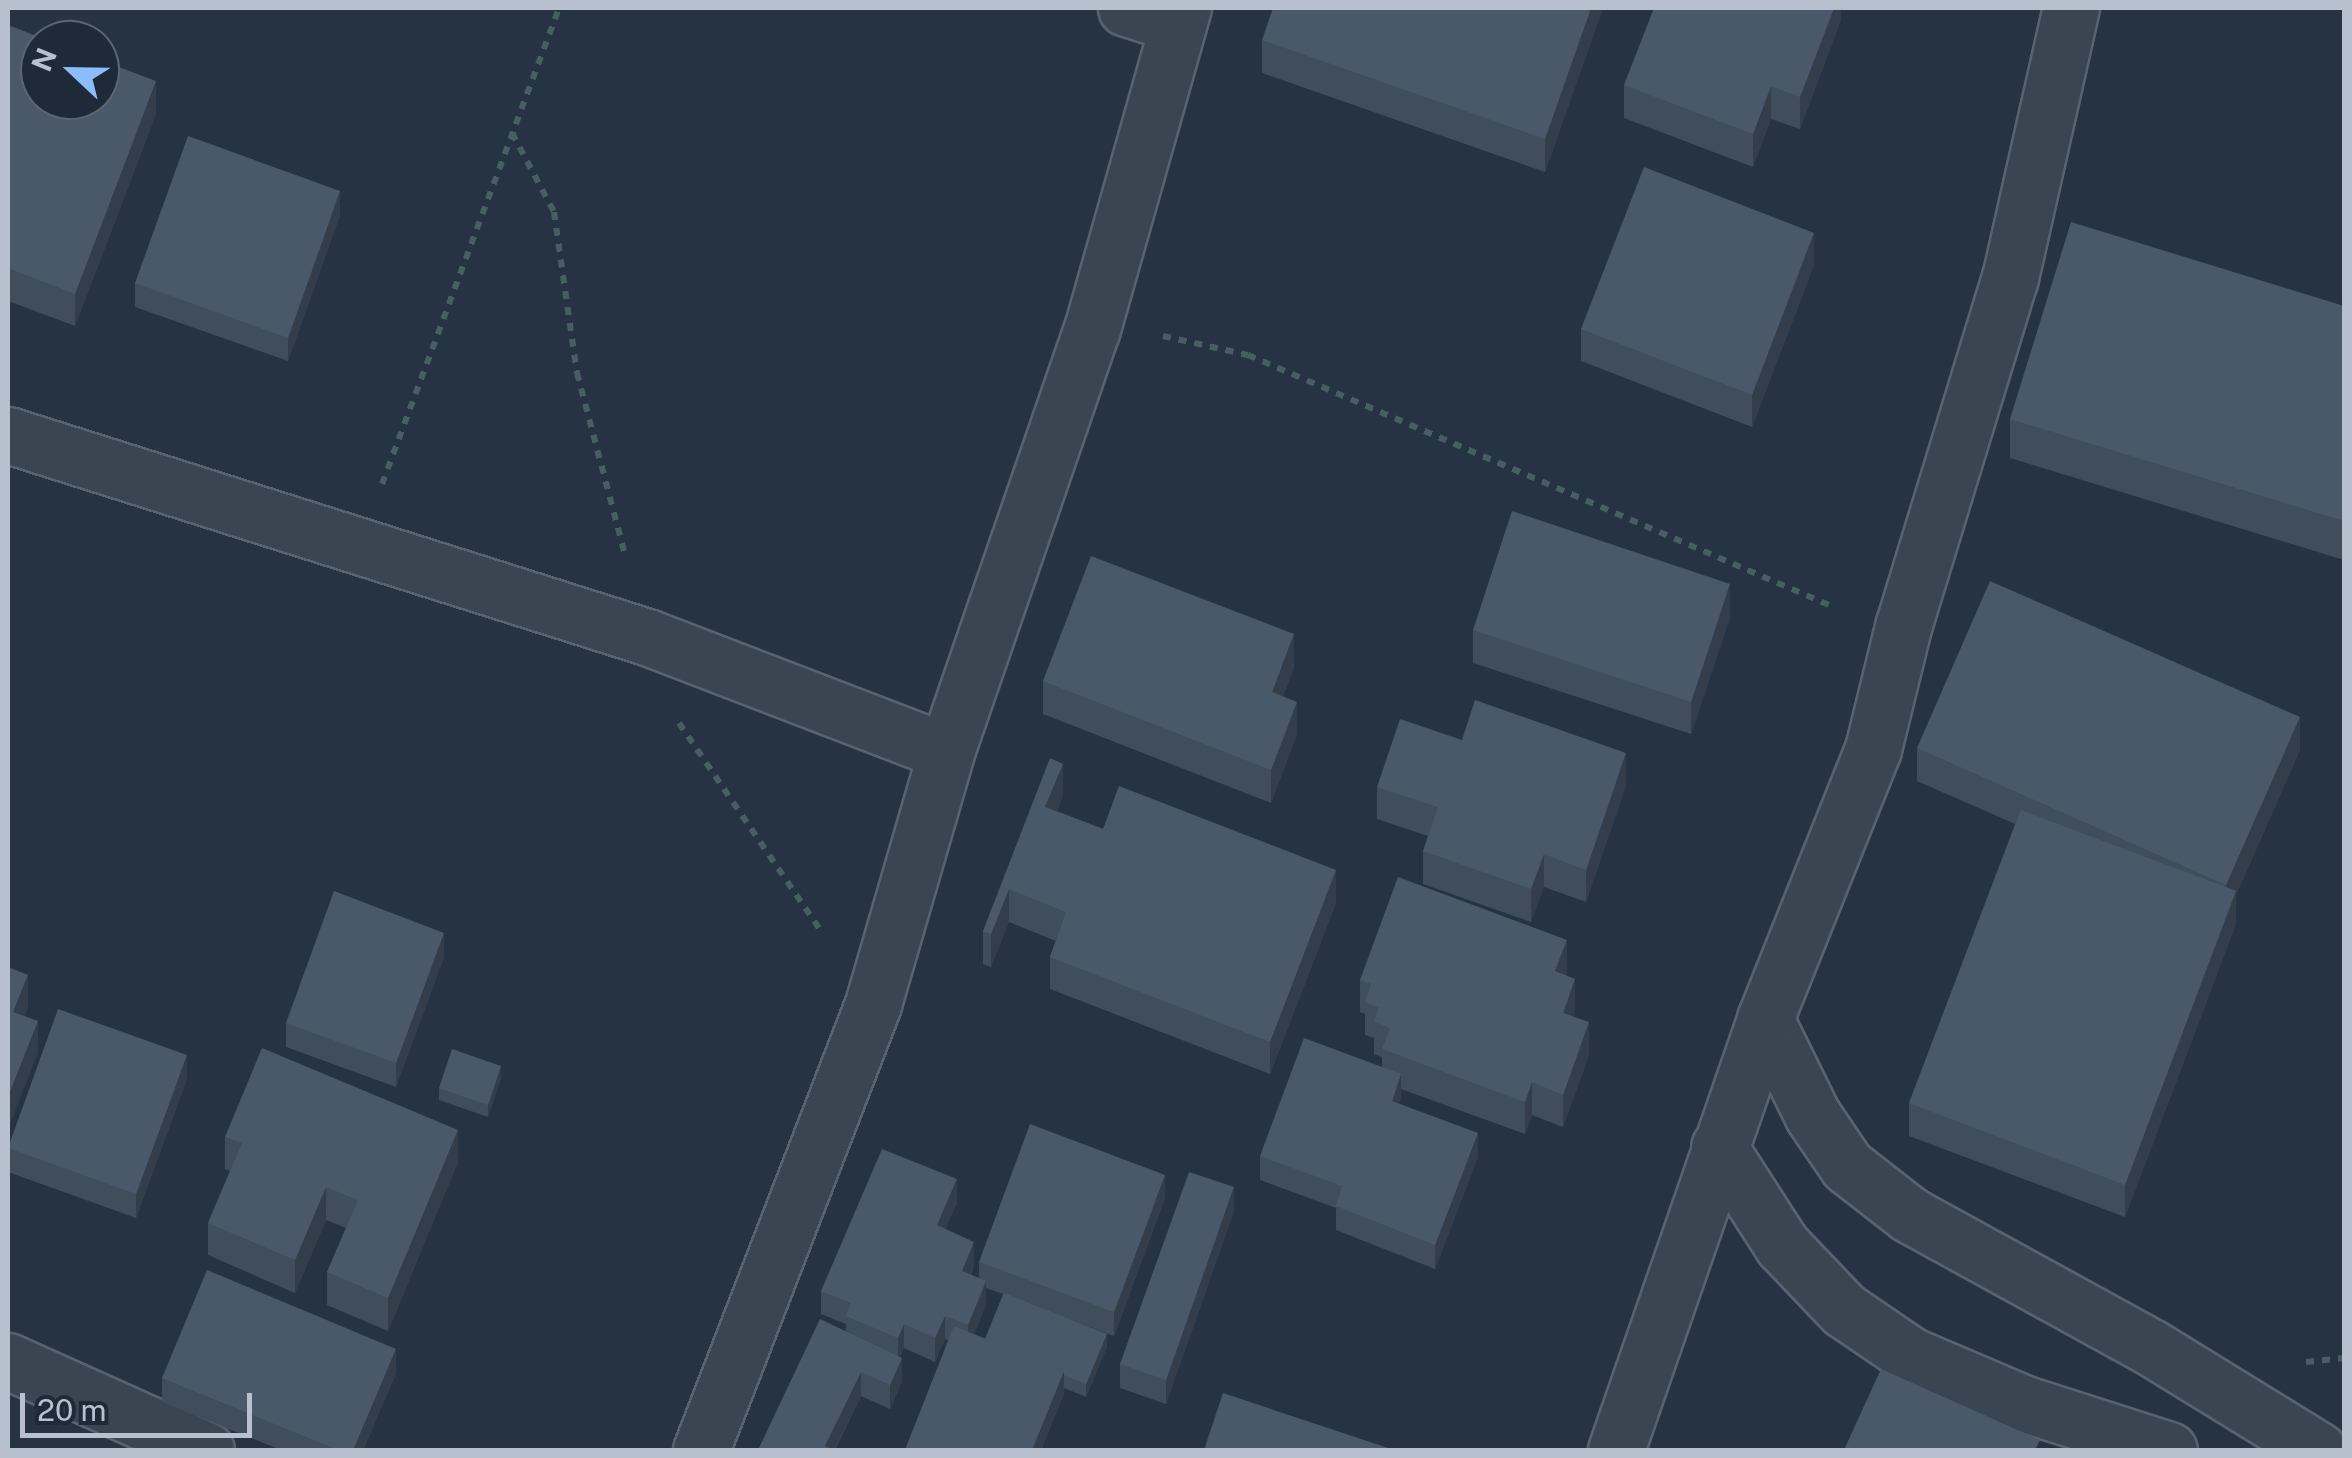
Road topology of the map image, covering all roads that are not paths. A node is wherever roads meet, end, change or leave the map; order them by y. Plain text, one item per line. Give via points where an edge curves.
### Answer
1 (2072, 8) edge
2 (1162, 13) edge
3 (8, 435) edge
4 (946, 752) junction
5 (1765, 1019) junction
6 (1718, 1147) junction
7 (8, 1361) edge
8 (206, 1450) edge
9 (701, 1450) edge
10 (1616, 1450) edge
11 (2169, 1450) edge
12 (2318, 1450) edge

1 - 5 street via 2010,278 1902,627 1872,749
2 - 4 street via 1092,328
3 - 4 street via 647,637
4 - 9 street via 873,1004
5 - 6 street
5 - 12 street via 1813,1116 1847,1166 1910,1215 2152,1348
6 - 10 street
6 - 11 street via 1782,1245 1844,1310 1910,1355 2026,1404
7 - 8 street

